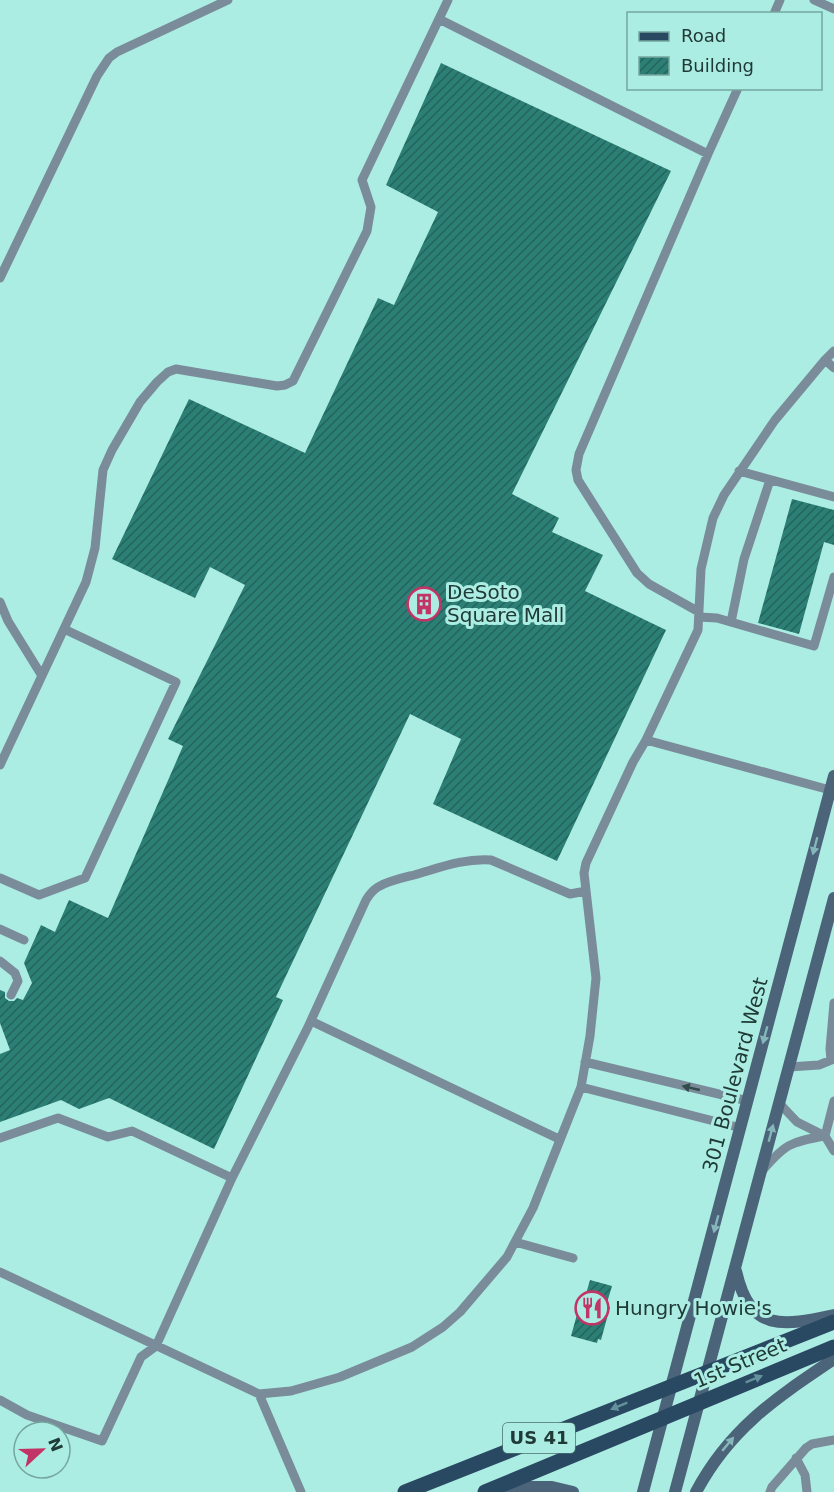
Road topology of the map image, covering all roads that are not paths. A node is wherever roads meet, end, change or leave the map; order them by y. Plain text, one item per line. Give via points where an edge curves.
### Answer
1 (228, 0) edge
2 (448, 0) edge
3 (814, 0) edge
4 (834, 9) edge
5 (439, 19) junction
6 (737, 90) edge
7 (708, 154) junction
8 (0, 278) edge
9 (834, 351) edge
10 (825, 360) junction
11 (834, 368) edge
12 (739, 471) junction
13 (770, 480) junction
14 (834, 497) edge
15 (834, 577) edge
16 (0, 602) edge
17 (699, 615) junction
18 (731, 622) junction
19 (64, 629) junction
20 (42, 676) junction
21 (646, 740) junction
22 (0, 765) edge
23 (834, 776) edge
24 (830, 790) junction
25 (0, 878) edge
26 (586, 891) junction
27 (834, 898) edge
28 (0, 928) edge
29 (24, 940) dead end
30 (0, 963) edge
31 (11, 995) dead end
32 (834, 1003) edge
33 (311, 1021) junction
34 (833, 1059) edge
35 (585, 1062) junction
36 (789, 1066) junction
37 (581, 1087) junction
38 (748, 1101) junction
39 (834, 1101) edge
40 (779, 1103) junction
41 (741, 1128) junction
42 (825, 1136) junction
43 (0, 1138) edge
44 (559, 1139) junction
45 (834, 1151) edge
46 (761, 1172) junction
47 (232, 1178) junction
48 (515, 1242) junction
49 (573, 1258) dead end
50 (735, 1268) junction
51 (0, 1272) edge
52 (834, 1316) edge
53 (834, 1322) edge
54 (156, 1346) junction
55 (834, 1347) edge
56 (834, 1359) edge
57 (706, 1372) junction
58 (673, 1384) junction
59 (259, 1394) junction
60 (0, 1400) edge
61 (698, 1403) junction
62 (662, 1419) junction
63 (834, 1440) edge
64 (796, 1458) junction
65 (491, 1490) edge
66 (301, 1492) edge
67 (405, 1492) edge
68 (573, 1492) edge
69 (643, 1492) edge
70 (675, 1492) edge
71 (696, 1492) edge
72 (770, 1492) edge
73 (807, 1492) edge

1 - 8 lane via 109,58
2 - 5 lane
3 - 4 lane
5 - 7 lane
5 - 19 lane via 363,180 371,207 366,231 293,381 277,386 176,369 157,382 118,436 103,470 96,548 86,582
6 - 7 lane
7 - 17 lane via 579,454 576,470 578,480 637,573
9 - 10 lane
10 - 11 lane
10 - 12 lane via 774,420
12 - 13 lane
12 - 17 lane via 713,518 705,545
13 - 14 lane
13 - 18 lane via 744,559
15 - 18 lane via 814,646
16 - 20 lane
17 - 18 lane
17 - 21 lane via 694,639
19 - 20 lane
19 - 25 lane via 176,682 85,878 39,895
20 - 22 lane
21 - 24 lane
21 - 26 lane via 590,853 584,873
23 - 24 main road, 301 Boulevard West
24 -> 38 main road, 301 Boulevard West
26 - 33 lane via 570,894 491,860 459,863 380,885 366,900
26 - 35 lane via 596,978
27 - 36 main road
28 - 29 lane
30 - 31 lane via 18,981
32 - 34 lane via 830,1049
33 - 44 lane
33 - 47 lane
34 - 36 lane via 819,1065
35 - 37 lane
38 -> 35 lane
36 - 40 main road
37 - 41 lane
37 - 44 lane
38 - 41 main road, 301 Boulevard West
39 - 42 lane
40 - 42 lane via 797,1122
46 -> 40 main road
41 -> 58 main road, 301 Boulevard West
42 - 45 lane
42 - 46 lane via 801,1140 780,1150
43 - 47 lane via 58,1118 108,1137 132,1131
44 - 48 lane via 533,1208
46 - 50 main road
47 - 54 lane
48 - 49 lane
48 - 59 lane via 476,1295 443,1327 418,1343 340,1377 291,1391
50 - 52 main road via 744,1297 766,1319 799,1323
50 - 57 main road
51 - 54 lane
53 - 57 main road, 1st Street / US 41
54 - 59 lane
54 - 60 lane via 141,1357 102,1441 27,1415
61 -> 55 main road, 1st Street / US 41
71 -> 56 main road via 713,1463 749,1421
57 - 58 main road, 1st Street / US 41
57 - 61 main road
58 - 62 main road, 301 Boulevard West
58 -> 67 main road, US 41
59 - 66 lane
61 - 62 main road, 1st Street / US 41
61 - 70 main road
62 - 65 main road, US 41
62 - 69 main road, 301 Boulevard West
63 - 64 lane via 812,1444
64 - 72 lane
64 - 73 lane via 805,1475
65 - 68 main road via 552,1487

